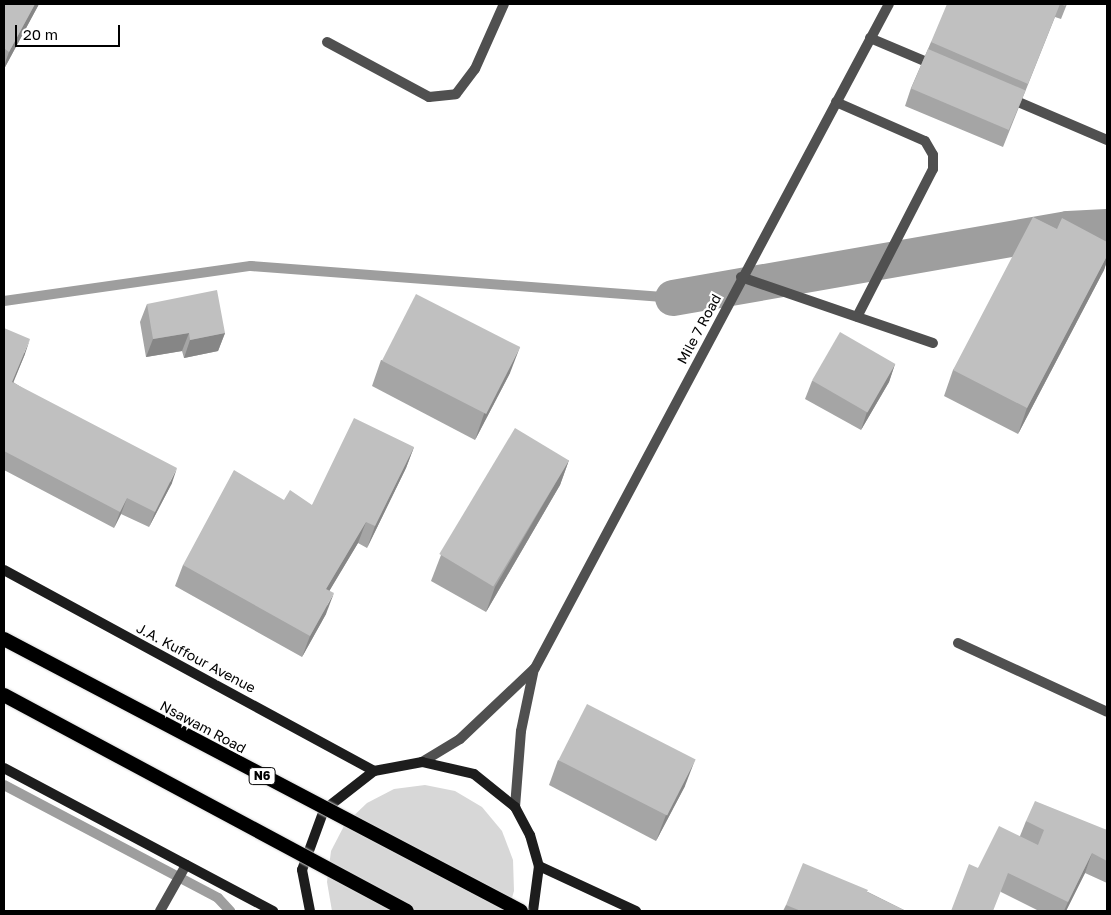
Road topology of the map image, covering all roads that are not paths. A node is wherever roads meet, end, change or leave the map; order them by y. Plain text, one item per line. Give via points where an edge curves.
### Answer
1 (504, 4) edge
2 (889, 4) edge
3 (870, 38) junction
4 (326, 42) dead end
5 (943, 69) edge
6 (998, 93) edge
7 (836, 102) junction
8 (1107, 140) edge
9 (741, 277) junction
10 (857, 317) junction
11 (932, 342) dead end
12 (4, 570) edge
13 (4, 639) edge
14 (958, 643) dead end
15 (534, 668) junction
16 (4, 694) edge
17 (1107, 712) edge
18 (422, 762) junction
19 (4, 768) edge
20 (374, 771) junction
21 (515, 807) junction
22 (186, 865) junction
23 (539, 866) junction
24 (160, 911) edge
25 (273, 911) edge
26 (310, 911) edge
27 (407, 911) edge
28 (521, 911) edge
29 (533, 911) edge
30 (636, 911) edge

1 - 4 street via 474,69 456,94 429,97
2 - 3 street, Mile 7 Road
3 - 5 street
3 - 7 street, Mile 7 Road
6 - 8 street
7 - 9 street, Mile 7 Road
7 - 10 street via 925,140 933,155 933,170
9 - 10 street
9 - 15 street, Mile 7 Road
10 - 11 street
12 - 20 main road, J.A. Kuffour Avenue
13 - 28 highway, Nsawam Road / N6, bridge
14 - 17 street
15 - 18 street via 460,740
15 - 21 street via 520,731
16 - 27 highway, bridge
18 - 20 main road
18 - 21 main road via 474,774
19 - 22 main road
20 - 26 main road via 324,810 302,870
21 - 23 main road via 530,835
22 - 24 street
22 - 25 main road
23 - 29 main road
23 - 30 main road

